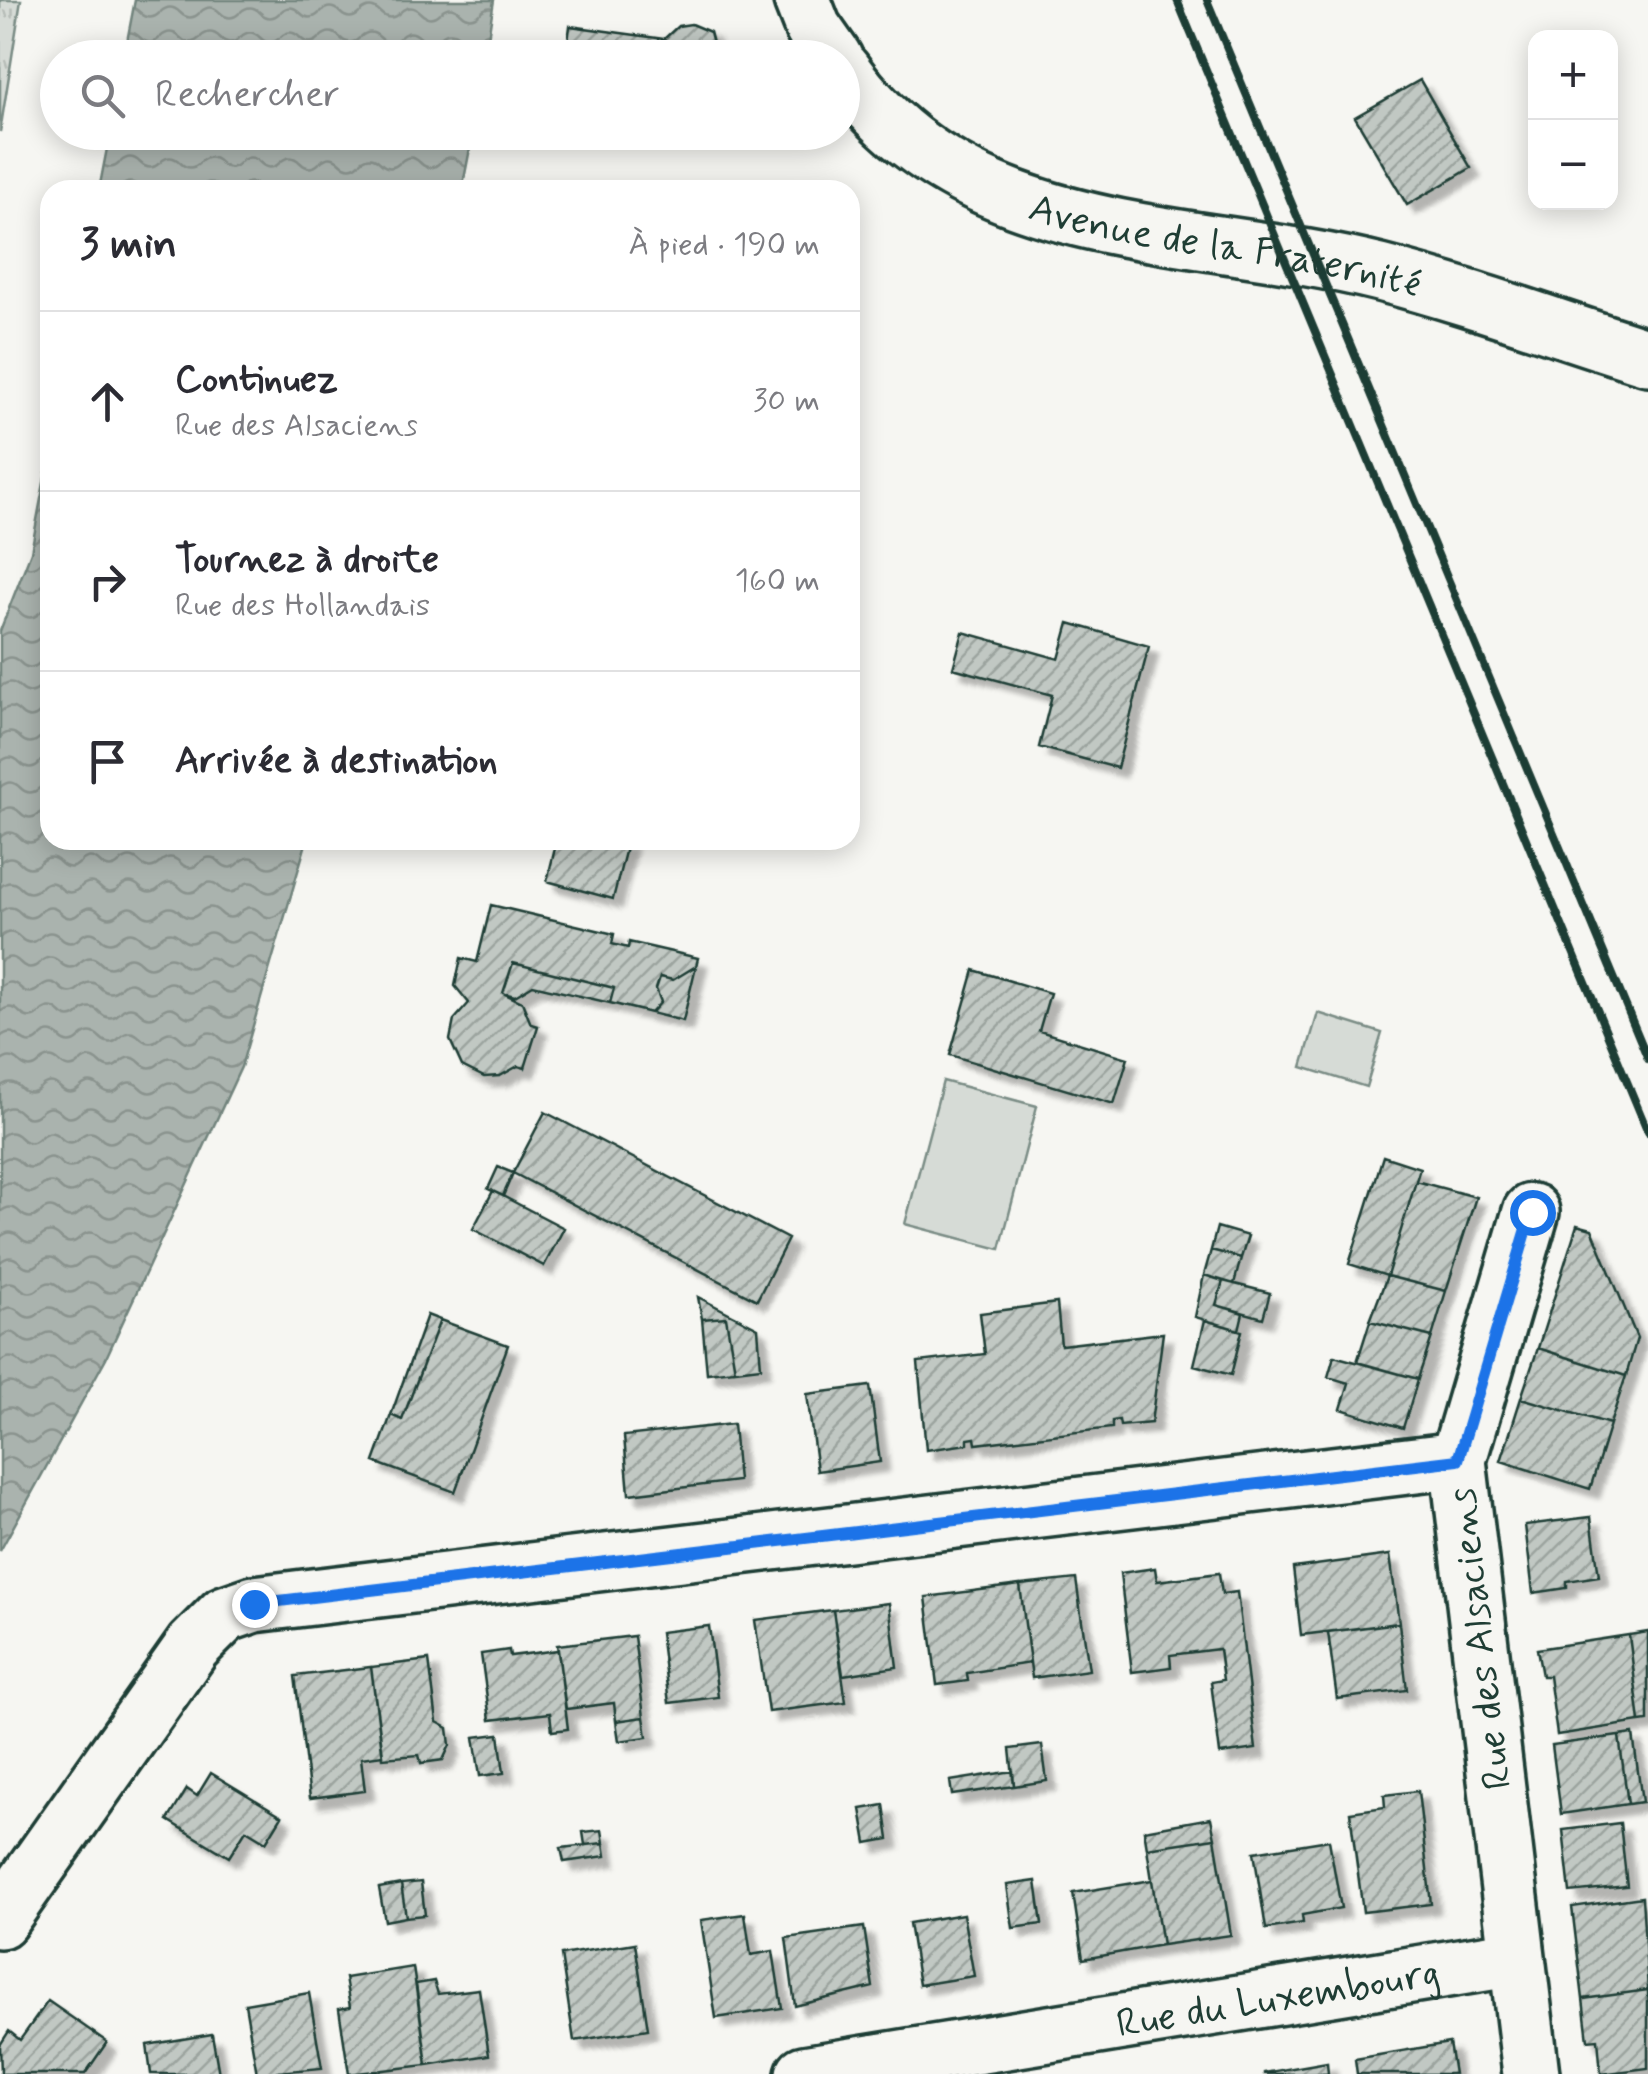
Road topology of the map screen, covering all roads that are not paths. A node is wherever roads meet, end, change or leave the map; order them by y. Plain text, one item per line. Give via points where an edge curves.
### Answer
1 (802, 0) edge
2 (821, 40) edge
3 (860, 95) edge
4 (1648, 357) edge
5 (1532, 1212) dead end
6 (1458, 1460) junction
7 (0, 1920) edge
8 (1515, 1958) junction
9 (804, 2074) edge
10 (1530, 2074) edge

1 - 2 street
3 - 4 street, Avenue de la Fraternité via 921,152 990,192 1092,223 1378,273
5 - 6 street, Rue des Alsaciens
6 - 7 street via 254,1604 226,1614 193,1646
6 - 8 street, Rue des Alsaciens
8 - 9 street, Rue du Luxembourg
8 - 10 street, Rue des Alsaciens

